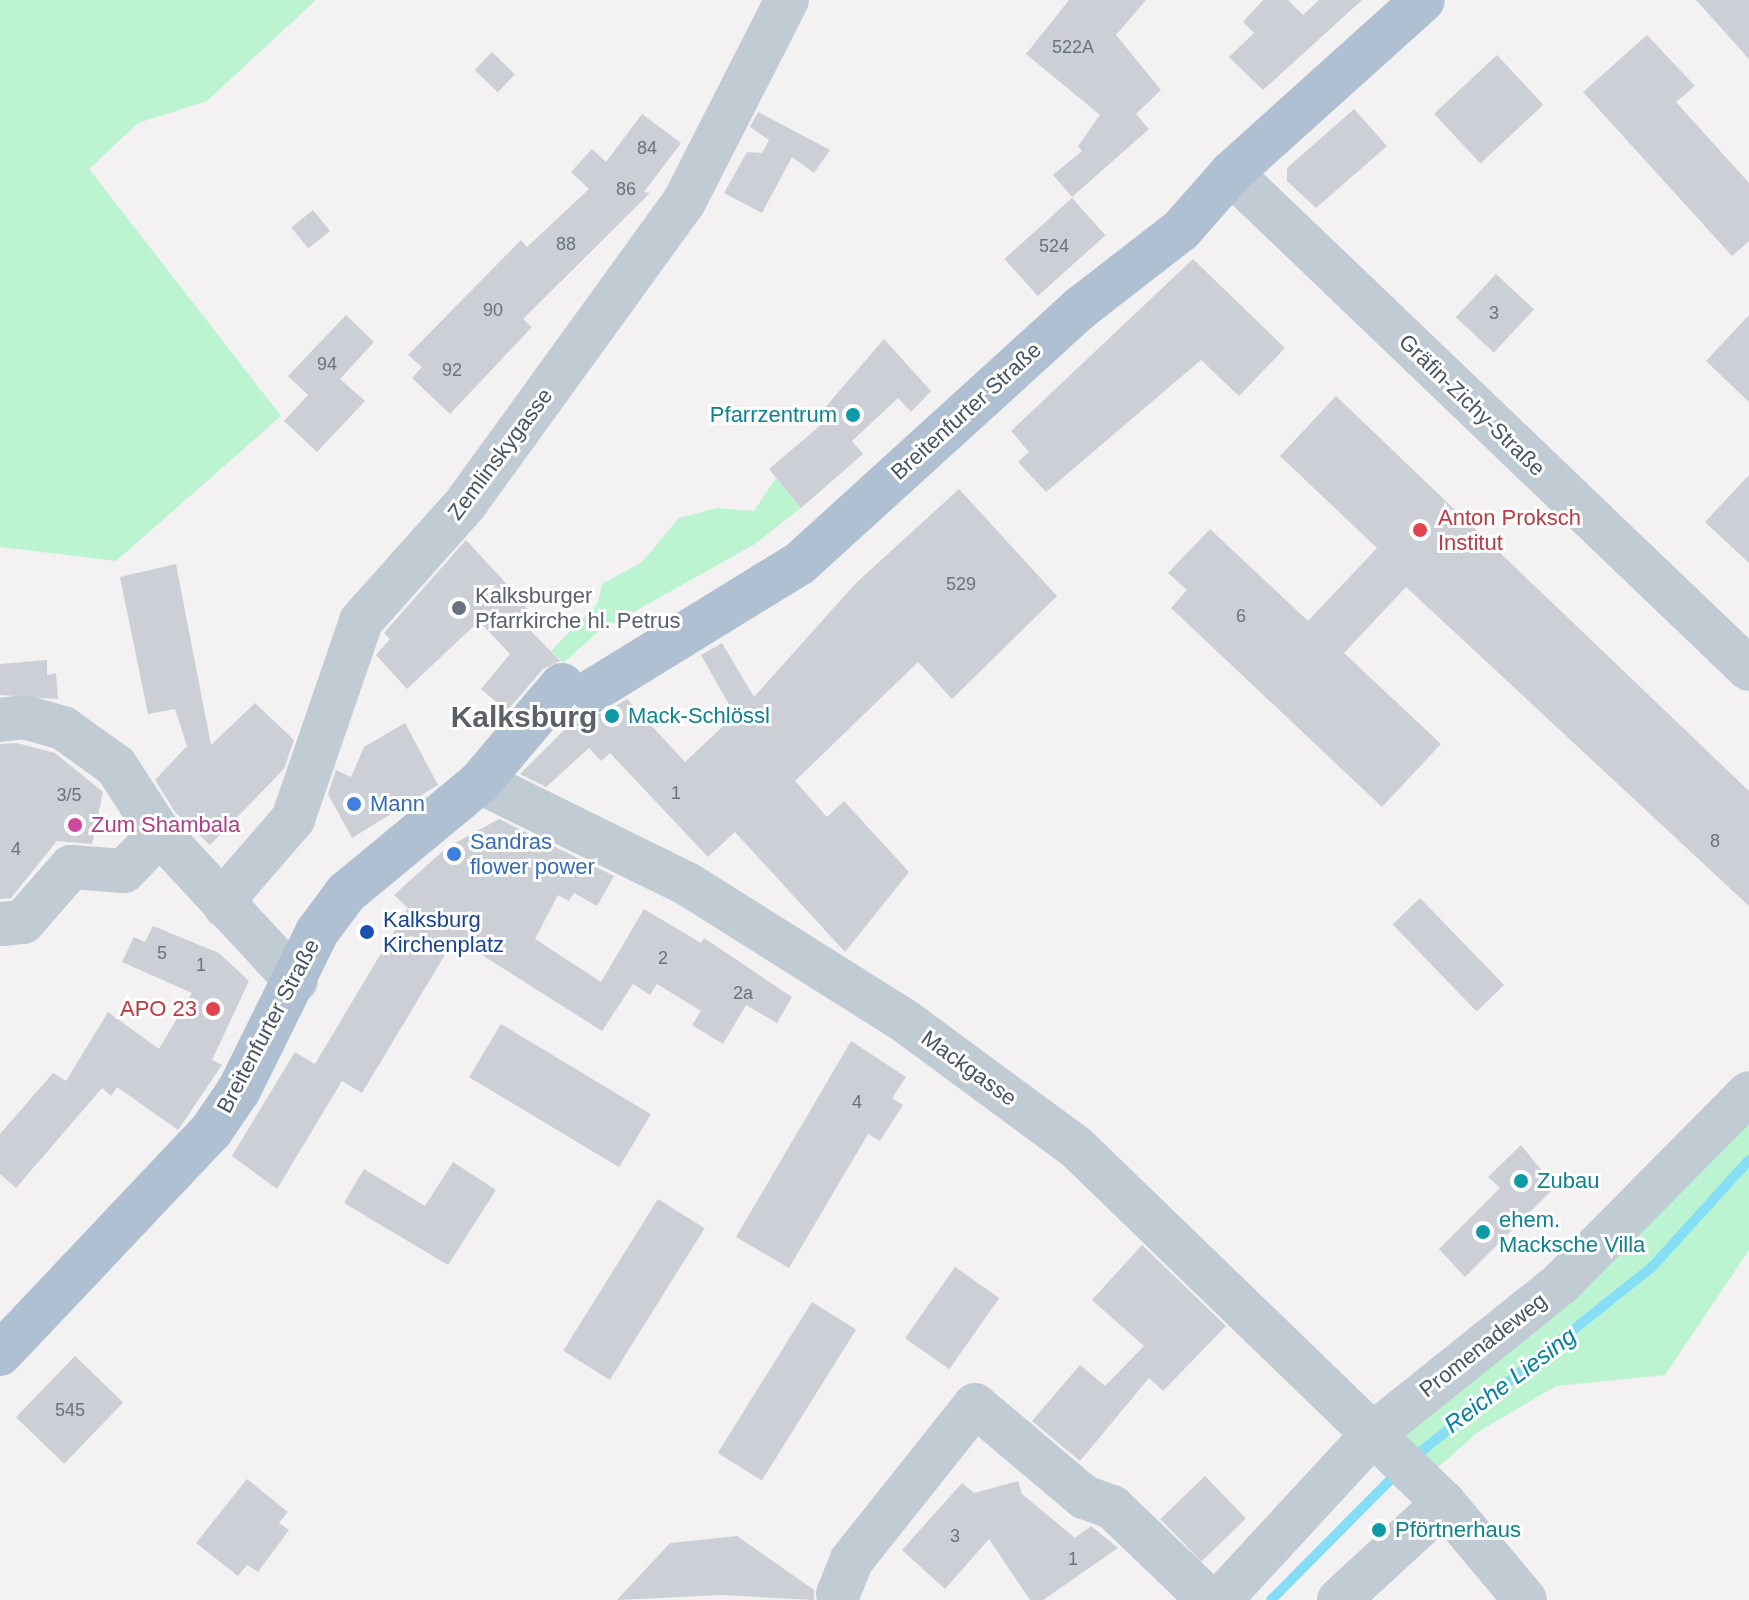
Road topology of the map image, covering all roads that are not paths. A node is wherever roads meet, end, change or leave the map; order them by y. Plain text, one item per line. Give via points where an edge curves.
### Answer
1 (787, 0) edge
2 (1423, 0) edge
3 (1231, 173) junction
4 (1749, 669) edge
5 (0, 720) edge
6 (480, 782) junction
7 (160, 834) junction
8 (225, 906) junction
9 (3, 924) dead end
10 (296, 981) junction
11 (1749, 1093) edge
12 (0, 1354) edge
13 (1382, 1440) junction
14 (1433, 1492) junction
15 (844, 1577) dead end
16 (1209, 1600) edge
17 (1220, 1600) edge
18 (1339, 1600) edge
19 (1525, 1600) edge

1 - 8 street, Zemlinskygasse via 698,181 450,522 361,621 293,819 235,886
2 - 3 main road, Breitenfurter Straße
3 - 4 street, Gräfin-Zichy-Straße
3 - 6 main road, Breitenfurter Straße via 1159,250 1079,309 852,512 657,617
5 - 7 street via 24,717 88,741 116,766
6 - 10 main road, Breitenfurter Straße via 346,893 317,932
6 - 13 street, Mackgasse via 689,885 905,1021 1076,1147
7 - 8 street
7 - 9 street via 124,871 71,867 23,922
8 - 10 street
10 - 12 main road, Breitenfurter Straße via 211,1131
11 - 13 street, Promenadeweg via 1561,1283
13 - 14 street, Mackgasse
13 - 17 street, Promenadeweg
14 - 18 street
14 - 19 street, Mackgasse
15 - 16 street via 975,1405 1084,1497 1112,1507

